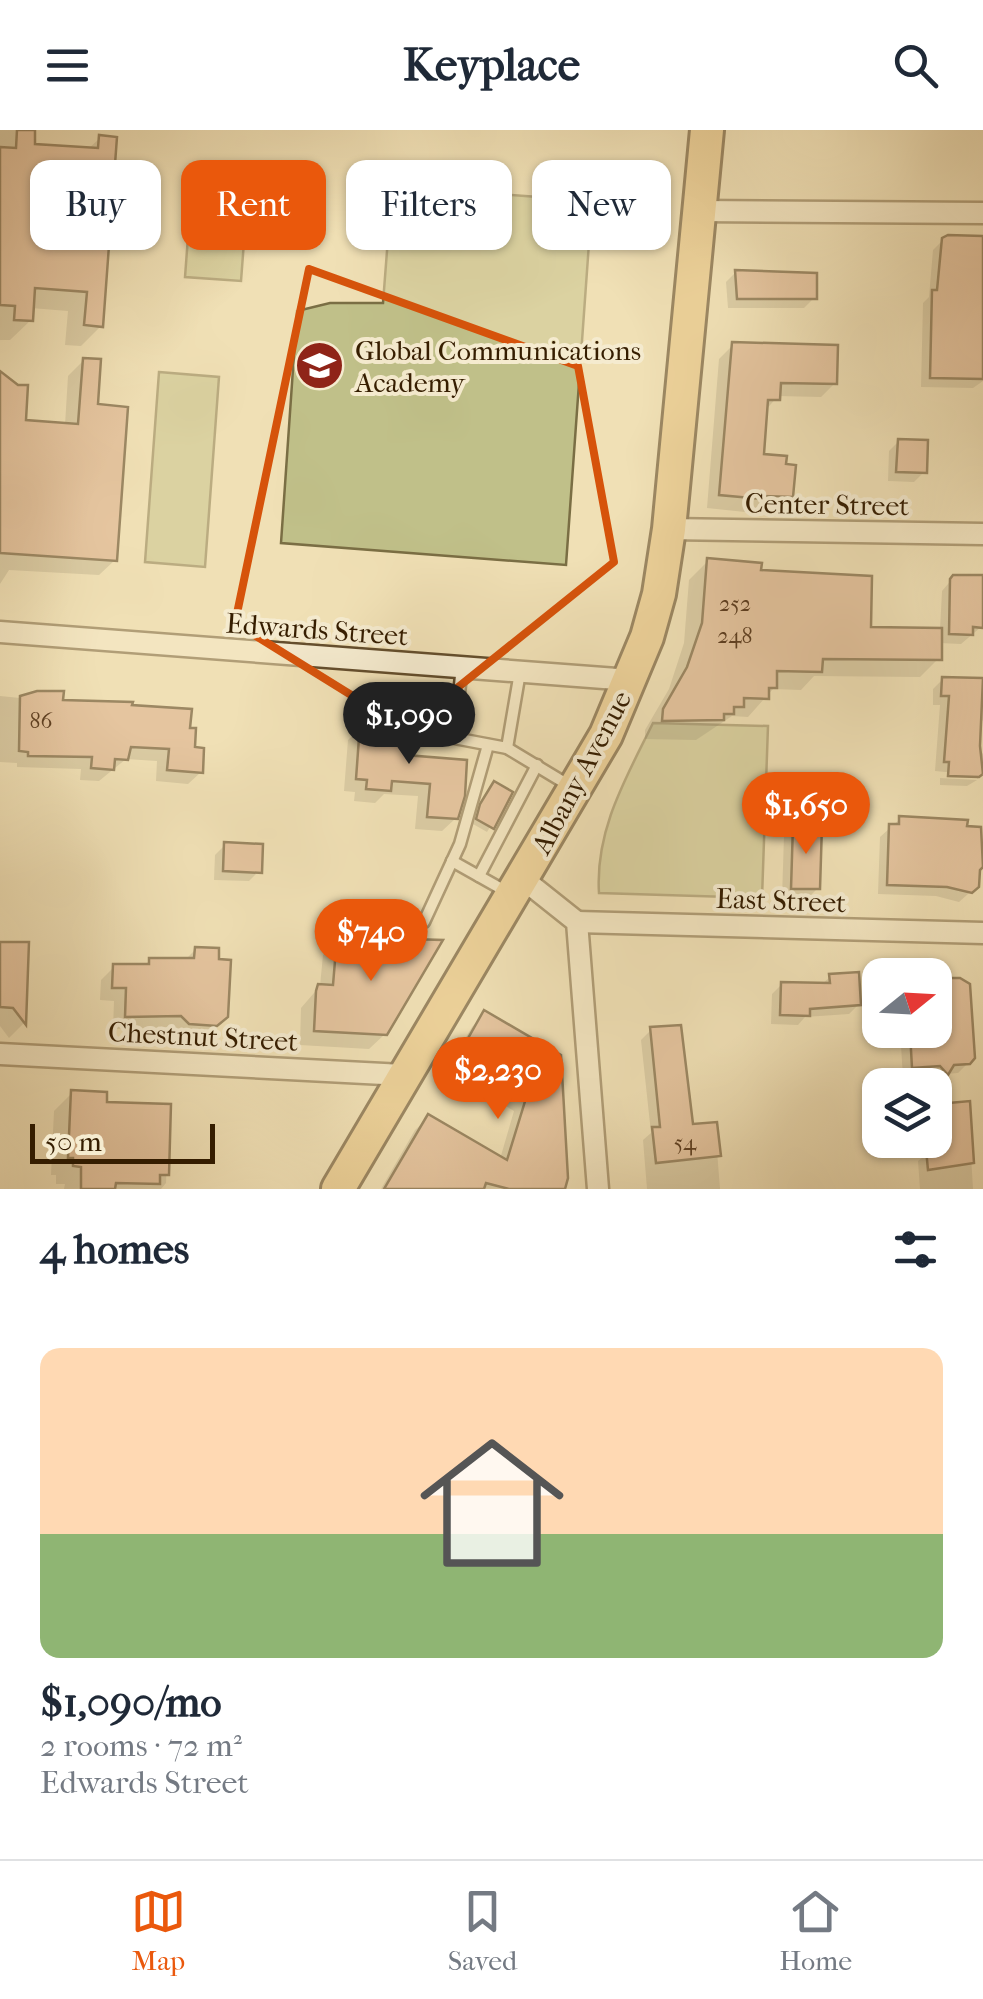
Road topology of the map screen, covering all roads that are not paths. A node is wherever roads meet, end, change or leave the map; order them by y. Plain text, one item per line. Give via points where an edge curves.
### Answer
1 (707, 130) edge
2 (699, 210) junction
3 (983, 214) edge
4 (670, 528) junction
5 (983, 534) edge
6 (0, 632) edge
7 (462, 668) junction
8 (520, 672) junction
9 (630, 680) junction
10 (488, 744) junction
11 (507, 748) junction
12 (537, 765) junction
13 (574, 789) junction
14 (452, 861) junction
15 (479, 876) junction
16 (518, 887) junction
17 (424, 922) dead end
18 (576, 922) junction
19 (983, 933) edge
20 (0, 1054) edge
21 (403, 1075) junction
22 (338, 1189) edge
23 (598, 1189) edge

1 - 2 highway, Albany Avenue
2 - 3 street
2 - 4 highway, Albany Avenue
4 - 5 street, Center Street
4 - 9 highway, Albany Avenue via 659,594
6 - 7 street, Edwards Street
7 - 8 street, Edwards Street
7 - 10 lane via 454,738
8 - 9 street, Edwards Street
8 - 11 lane
9 - 13 highway, Albany Avenue
10 - 11 lane
10 - 14 lane
11 - 12 lane
12 - 13 lane
12 - 15 lane
13 - 16 highway, Albany Avenue
14 - 15 lane
14 - 17 lane
15 - 16 lane
16 - 18 street
16 - 21 highway, Albany Avenue
18 - 19 street, East Street
18 - 23 street
20 - 21 street, Chestnut Street
21 - 22 highway, Albany Avenue

